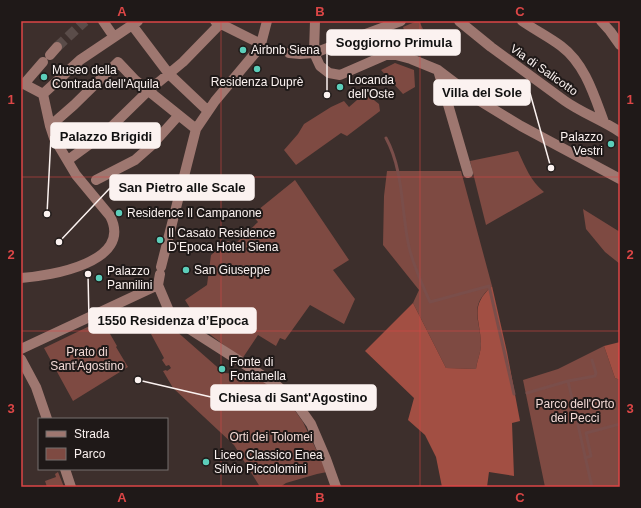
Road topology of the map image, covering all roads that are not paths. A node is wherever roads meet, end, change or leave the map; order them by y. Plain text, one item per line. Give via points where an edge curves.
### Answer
1 (103, 21) edge
2 (267, 21) edge
3 (315, 21) edge
4 (401, 21) edge
5 (459, 21) edge
6 (522, 21) edge
7 (601, 21) edge
8 (218, 22) edge
9 (135, 23) edge
10 (378, 25) edge
11 (114, 37) junction
12 (261, 44) junction
13 (620, 45) edge
14 (57, 47) tunnel mouth
15 (289, 53) dead end
16 (314, 53) junction
17 (438, 70) junction
18 (169, 74) junction
19 (148, 91) junction
20 (43, 94) junction
21 (208, 111) junction
22 (178, 116) junction
23 (604, 122) junction
24 (50, 126) junction
25 (196, 129) junction
26 (620, 132) edge
27 (68, 160) junction
28 (468, 173) dead end
29 (620, 179) edge
30 (96, 180) dead end
31 (21, 278) edge
32 (158, 285) junction
33 (21, 349) edge
34 (21, 359) edge
35 (46, 417) edge
36 (65, 470) edge
37 (71, 487) edge
38 (336, 487) edge

1 - 11 street
2 - 12 street
3 - 16 street
4 - 10 street
5 - 23 street, Via di Salicotto via 564,101
6 - 23 street via 561,46 573,58 586,78
7 - 13 street
8 - 12 street
8 - 18 street
9 - 11 street
9 - 18 street
10 - 16 street
11 - 20 street via 71,67
12 - 21 street
14 - 20 street via 24,84
15 - 16 street
16 - 17 street via 325,71 340,75 390,55 411,59
17 - 28 street
17 - 29 street via 475,98 520,126
18 - 19 street
18 - 21 street
19 - 22 street
19 - 24 street via 118,62
19 - 27 street via 105,133
20 - 24 street
21 - 25 street
22 - 25 street
22 - 30 street via 135,160
23 - 26 street, Via di Salicotto
24 - 27 street via 54,138
25 - 32 street
27 - 31 street via 80,180 110,216 115,229 114,237 99,256 77,268
32 - 33 street
32 - 38 street via 168,311 177,321 274,383 294,400 311,424
34 - 35 street via 36,387
36 - 37 street

